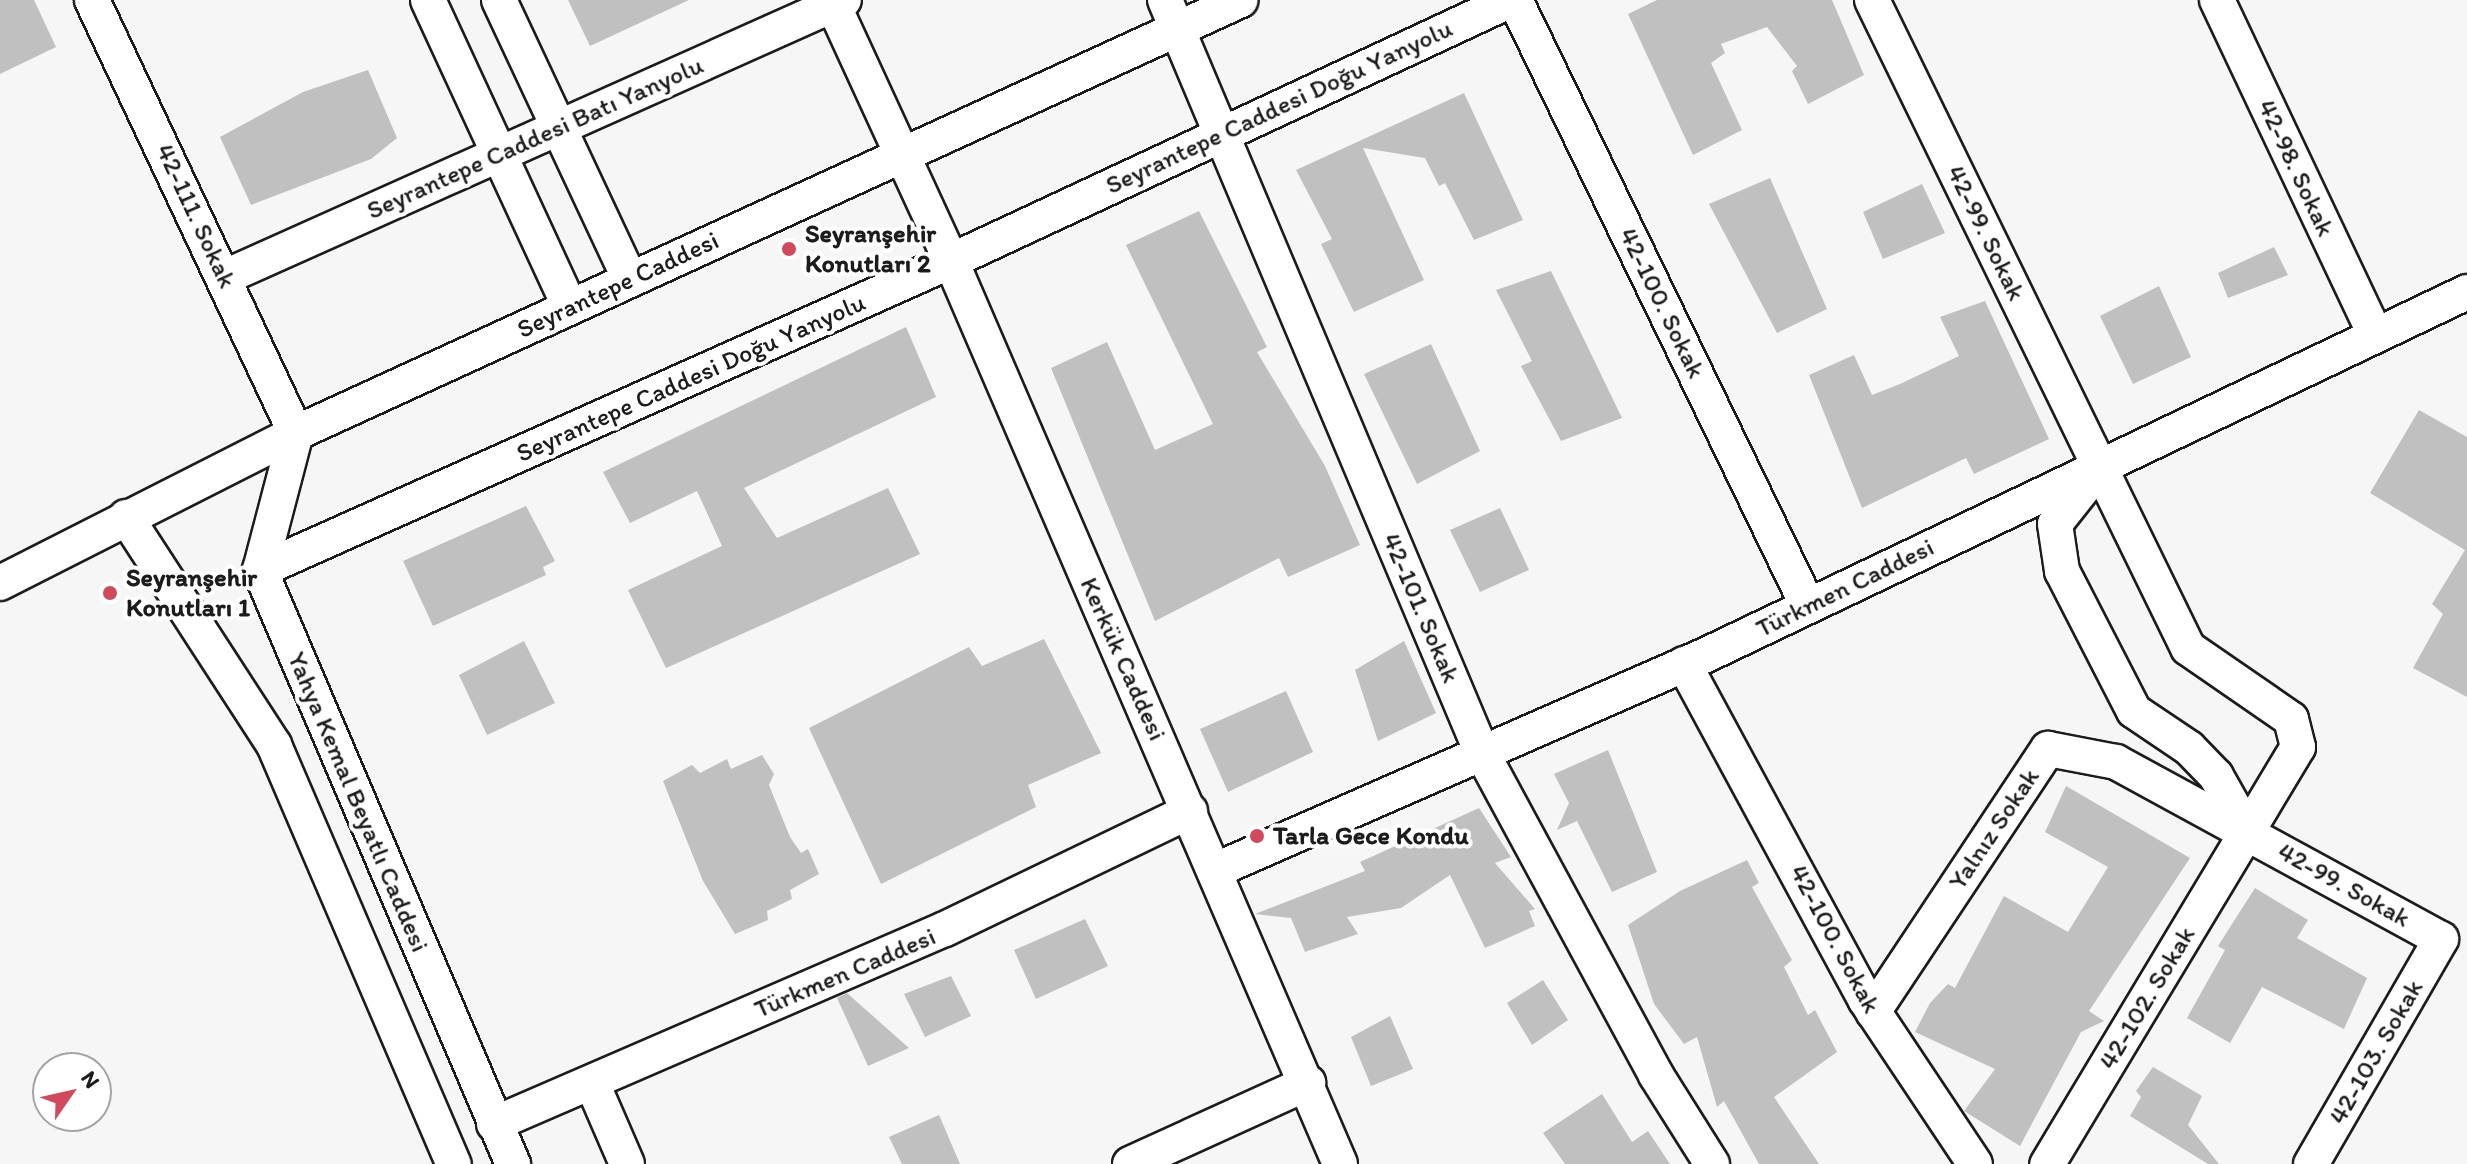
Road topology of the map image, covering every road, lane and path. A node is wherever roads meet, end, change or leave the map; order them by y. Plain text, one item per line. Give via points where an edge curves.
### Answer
1 (92, 0) edge
2 (428, 0) edge
3 (499, 0) edge
4 (1241, 0) edge
5 (1513, 0) edge
6 (1872, 0) edge
7 (2217, 0) edge
8 (836, 2) edge
9 (1171, 15) edge
10 (558, 128) junction
11 (1221, 131) junction
12 (500, 154) junction
13 (901, 156) junction
14 (951, 261) junction
15 (225, 277) junction
16 (630, 280) junction
17 (2467, 292) edge
18 (570, 307) junction
19 (2375, 335) junction
20 (296, 433) junction
21 (2100, 466) junction
22 (126, 517) junction
23 (260, 570) junction
24 (0, 583) edge
25 (1808, 606) junction
26 (1684, 664) junction
27 (1482, 753) junction
28 (1190, 811) junction
29 (2247, 832) junction
30 (1216, 870) junction
31 (2441, 939) joint
32 (1873, 1012) junction
33 (592, 1083) junction
34 (1308, 1083) junction
35 (494, 1124) junction
36 (454, 1164) edge
37 (513, 1164) edge
38 (627, 1164) edge
39 (1130, 1164) edge
40 (1340, 1164) edge
41 (1712, 1164) edge
42 (1975, 1164) edge
43 (2047, 1164) edge
44 (2311, 1164) edge

1 - 15 street, 42-111. Sokak
2 - 12 street
3 - 10 street
4 - 9 street, Seyrantepe Caddesi
5 - 11 street, Seyrantepe Caddesi Doğu Yanyolu
5 - 25 street, 42-100. Sokak
6 - 21 street, 42-99. Sokak
7 - 19 street, 42-98. Sokak
8 - 10 street, Seyrantepe Caddesi Batı Yanyolu
8 - 13 street, Kerkük Caddesi
9 - 11 street, 42-101. Sokak
9 - 13 street, Seyrantepe Caddesi
10 - 12 street, Seyrantepe Caddesi Batı Yanyolu
10 - 16 street
11 - 14 street, Seyrantepe Caddesi Doğu Yanyolu
11 - 27 street, 42-101. Sokak
12 - 15 street, Seyrantepe Caddesi Batı Yanyolu
12 - 18 street
13 - 14 street, Kerkük Caddesi
13 - 16 street, Seyrantepe Caddesi
14 - 23 street, Seyrantepe Caddesi Doğu Yanyolu
14 - 28 street, Kerkük Caddesi
15 - 20 street, 42-111. Sokak
16 - 18 street, Seyrantepe Caddesi
17 - 19 street, Türkmen Caddesi
18 - 20 street, Seyrantepe Caddesi
19 - 21 street, Türkmen Caddesi
20 - 22 street, Seyrantepe Caddesi
20 - 23 street
21 - 25 street, Türkmen Caddesi
21 - 29 street, 42-99. Sokak via 2055,524 2062,571 2134,711 2189,748 2216,776
21 - 29 street, 42-99. Sokak via 2188,648 2291,719 2298,747
22 - 24 street, Seyrantepe Caddesi
22 - 36 street, Yahya Kemal Beyatlı Caddesi via 274,745
23 - 35 street, Yahya Kemal Beyatlı Caddesi
25 - 26 street, Türkmen Caddesi
26 - 27 street, Türkmen Caddesi
26 - 32 street, 42-100. Sokak
27 - 30 street, Türkmen Caddesi
27 - 41 street, 42-101. Sokak via 1656,1075
28 - 30 street, Kerkük Caddesi
28 - 33 street, Türkmen Caddesi via 945,929
29 - 31 street, 42-99. Sokak
29 - 32 street, Yalnız Sokak via 2116,762 2048,749
29 - 43 street, 42-102. Sokak
30 - 34 street, Kerkük Caddesi
31 - 44 street, 42-103. Sokak
32 - 42 street, 42-100. Sokak
33 - 35 street, Türkmen Caddesi
33 - 38 street
34 - 39 street
34 - 40 street, Kerkük Caddesi
35 - 37 street, Yahya Kemal Beyatlı Caddesi

